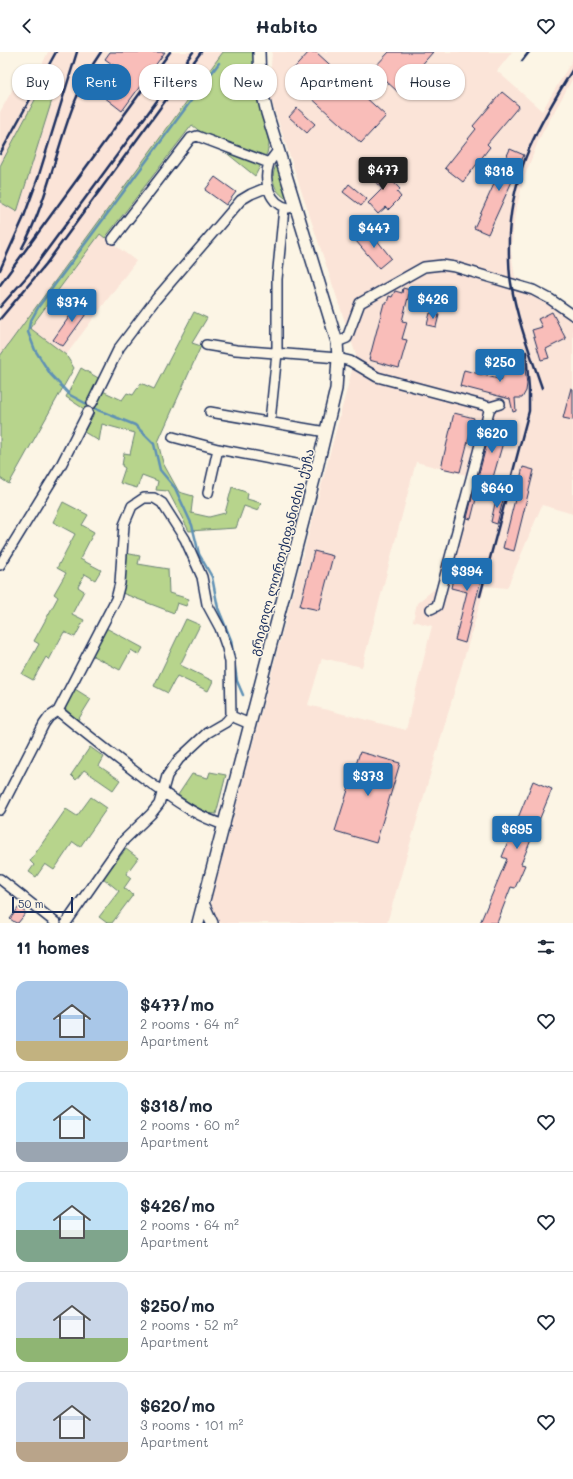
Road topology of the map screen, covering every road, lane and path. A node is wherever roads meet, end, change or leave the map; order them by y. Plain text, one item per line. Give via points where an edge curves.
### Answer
1 (259, 52) edge
2 (278, 150) junction
3 (269, 163) junction
4 (268, 187) junction
5 (297, 207) junction
6 (284, 208) junction
7 (113, 239) dead end
8 (573, 315) edge
9 (337, 342) junction
10 (206, 345) dead end
11 (277, 352) junction
12 (338, 358) junction
13 (92, 403) dead end
14 (500, 404) dead end
15 (490, 407) junction
16 (88, 412) dead end
17 (210, 412) dead end
18 (270, 421) junction
19 (326, 432) junction
20 (173, 437) dead end
21 (218, 450) junction
22 (318, 468) junction
23 (208, 493) dead end
24 (0, 565) edge
25 (431, 609) dead end
26 (58, 711) junction
27 (231, 716) junction
28 (250, 724) junction
29 (163, 792) junction
30 (0, 810) edge
31 (225, 825) junction
32 (0, 879) edge
33 (203, 903) junction
34 (56, 923) edge
35 (66, 923) edge
36 (198, 923) edge
37 (204, 923) edge
38 (212, 923) edge

1 - 2 street, გრიგოლ ლორთქიფანიძის ქუჩა via 260,83
2 - 3 street
2 - 5 street, გრიგოლ ლორთქიფანიძის ქუჩა
3 - 4 street
3 - 7 street via 196,136 191,138
4 - 6 street via 272,199
4 - 13 street via 241,200 156,298 119,348
5 - 6 street
5 - 9 street, გრიგოლ ლორთქიფანიძის ქუჩა
6 - 11 street via 277,279
8 - 9 street via 533,290 455,267 431,265 360,303 347,338
9 - 12 street, გრიგოლ ლორთქიფანიძის ქუჩა
10 - 11 street via 236,350
11 - 12 street
11 - 18 street
12 - 15 street via 350,361 378,377
12 - 19 street, გრიგოლ ლორთქიფანიძის ქუჩა via 336,389
14 - 15 street
15 - 25 street via 437,606
16 - 24 street via 60,467
17 - 18 street
18 - 19 street
19 - 22 street, გრიგოლ ლორთქიფანიძის ქუჩა
20 - 21 street
21 - 22 street
21 - 23 street
22 - 28 street, გრიგოლ ლორთქიფანიძის ქუჩა
26 - 27 street via 116,599 120,583 124,525 132,506 144,498 154,498 162,502 185,539 202,577 207,604 220,628 230,662
26 - 29 street via 114,757
26 - 30 street via 44,724
27 - 28 street
27 - 29 street via 226,722 207,733 179,759 167,776
28 - 31 street, გრიგოლ ლორთქიფანიძის ქუჩა
29 - 31 street via 203,818
29 - 35 street via 159,804 114,853
31 - 33 street, გრიგოლ ლორთქიფანიძის ქუჩა
32 - 34 street
33 - 36 street, გრიგოლ ლორთქიფანიძის ქუჩა
33 - 37 street, გრიგოლ ლორთქიფანიძის ქუჩა
33 - 38 street

